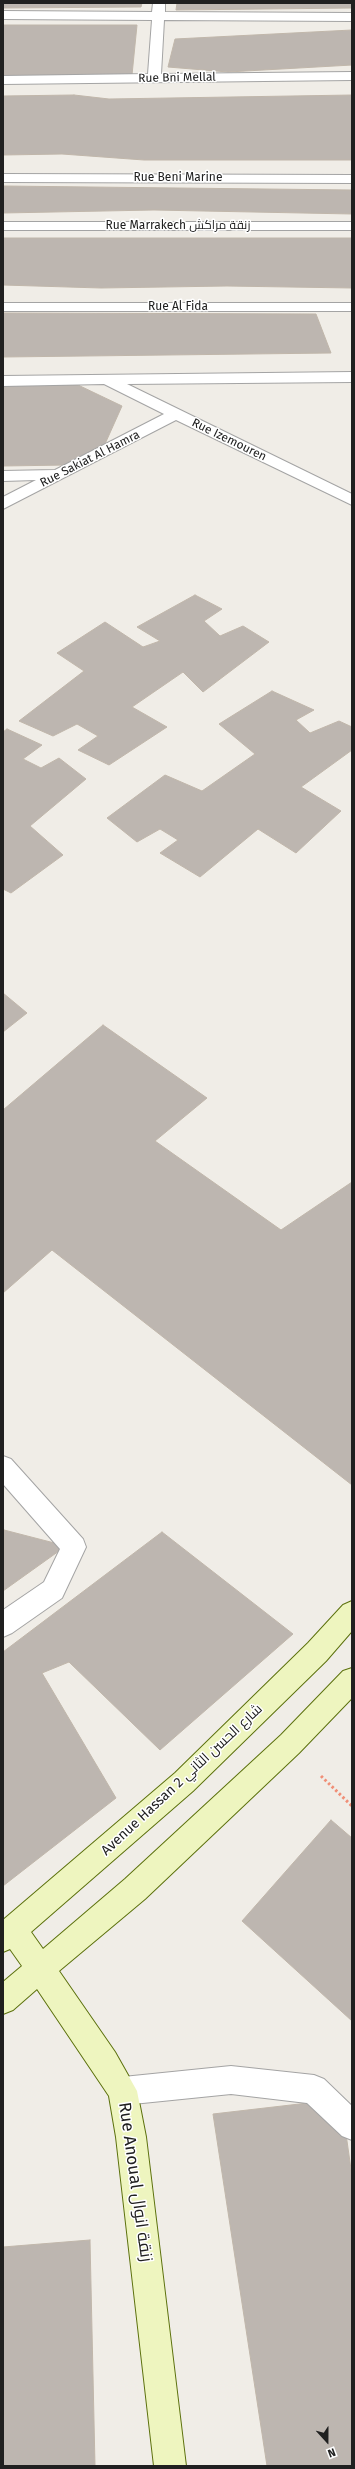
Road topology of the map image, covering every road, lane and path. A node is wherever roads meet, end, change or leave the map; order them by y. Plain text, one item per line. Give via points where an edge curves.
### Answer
1 (158, 9) edge
2 (3, 15) edge
3 (352, 18) edge
4 (352, 76) edge
5 (154, 78) junction
6 (3, 80) edge
7 (3, 178) edge
8 (352, 179) edge
9 (3, 226) edge
10 (352, 226) edge
11 (3, 307) edge
12 (352, 307) edge
13 (352, 377) edge
14 (105, 380) junction
15 (3, 381) edge
16 (176, 414) junction
17 (59, 475) junction
18 (3, 476) edge
19 (352, 500) edge
20 (3, 504) edge
21 (3, 1467) edge
22 (352, 1613) edge
23 (3, 1625) edge
24 (352, 1680) edge
25 (8, 1934) edge
26 (41, 1970) junction
27 (3, 2000) edge
28 (122, 2091) junction
29 (352, 2126) edge
30 (170, 2466) edge

1 - 2 street
1 - 3 street
1 - 5 street
4 - 5 street, Rue Bni Mellal
5 - 6 street, Rue Bni Mellal
7 - 8 street, Rue Beni Marine
9 - 10 street, Rue Marrakech زنقة مراكش
11 - 12 street, Rue Al Fida
13 - 14 street
14 - 15 street
14 - 16 street, Rue Izemouren
16 - 17 street, Rue Sakiat Al Hamra
16 - 19 street, Rue Izemouren
17 - 18 street
17 - 20 street, Rue Sakiat Al Hamra
21 - 23 street via 74,1547 53,1590
22 - 25 street, Avenue Hassan 2 شارع الحسن الثاني via 262,1707 170,1795
24 - 26 street via 290,1744 192,1836
25 - 26 street, Rue Anoual زنقة انوال
26 - 27 street
26 - 28 street, Rue Anoual زنقة انوال via 106,2062
28 - 29 street via 231,2080 314,2089
28 - 30 street, Rue Anoual زنقة انوال via 131,2137

